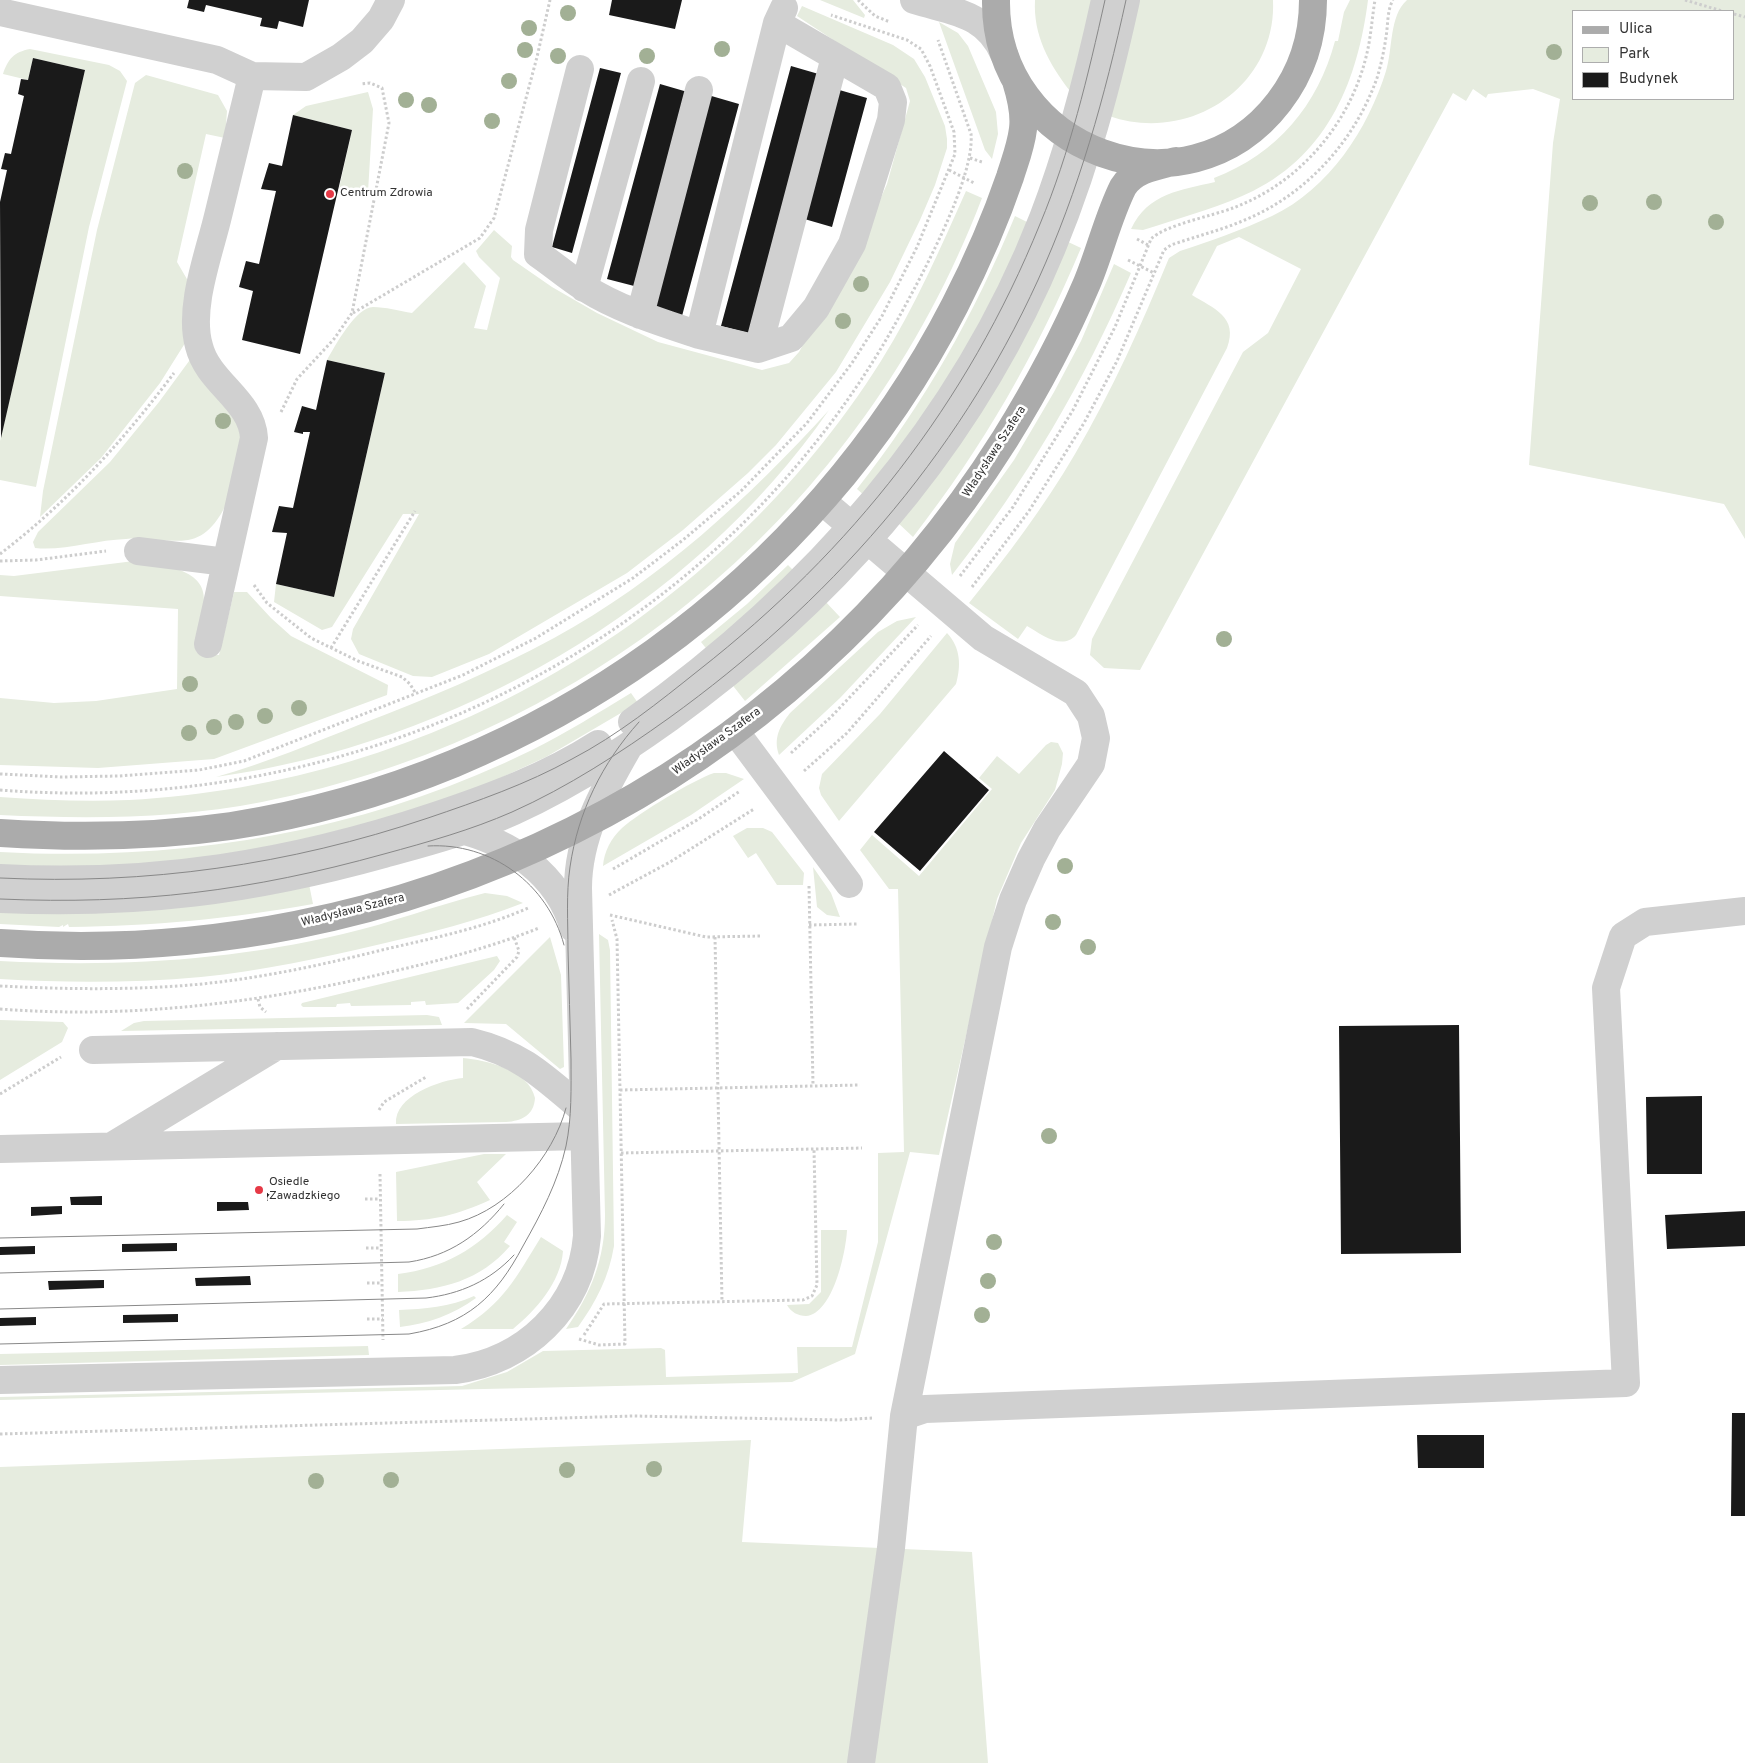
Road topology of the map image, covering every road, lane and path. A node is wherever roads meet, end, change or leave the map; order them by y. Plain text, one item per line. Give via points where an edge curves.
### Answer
1 (391, 0) edge
2 (550, 0) edge
3 (914, 0) edge
4 (996, 0) edge
5 (1105, 0) edge
6 (1126, 0) edge
7 (1375, 0) edge
8 (1393, 0) edge
9 (1685, 0) edge
10 (1313, 4) edge
11 (1719, 10) edge
12 (824, 11) dead end
13 (0, 12) edge
14 (935, 31) dead end
15 (1004, 54) junction
16 (835, 57) junction
17 (580, 70) dead end
18 (252, 76) junction
19 (641, 81) dead end
20 (1016, 81) junction
21 (357, 84) dead end
22 (699, 90) dead end
23 (1042, 116) junction
24 (1079, 143) junction
25 (1132, 161) junction
26 (1176, 161) junction
27 (949, 170) junction
28 (963, 178) junction
29 (978, 185) dead end
30 (1063, 192) junction
31 (1125, 258) dead end
32 (1140, 266) junction
33 (1154, 273) junction
34 (584, 288) junction
35 (352, 313) junction
36 (640, 315) junction
37 (699, 335) junction
38 (198, 342) junction
39 (758, 349) junction
40 (279, 418) dead end
41 (822, 501) junction
42 (415, 511) dead end
43 (861, 534) junction
44 (138, 551) joint
45 (0, 554) edge
46 (0, 561) edge
47 (226, 562) junction
48 (906, 573) junction
49 (249, 578) dead end
50 (954, 583) dead end
51 (969, 591) dead end
52 (924, 619) dead end
53 (934, 634) dead end
54 (208, 644) dead end
55 (331, 648) junction
56 (680, 685) junction
57 (416, 694) junction
58 (735, 732) junction
59 (631, 744) junction
60 (787, 756) dead end
61 (0, 774) edge
62 (798, 776) dead end
63 (743, 789) dead end
64 (0, 790) edge
65 (760, 805) dead end
66 (591, 822) junction
67 (394, 829) junction
68 (463, 831) junction
69 (0, 833) edge
70 (521, 856) junction
71 (608, 871) dead end
72 (0, 878) edge
73 (808, 878) dead end
74 (849, 884) dead end
75 (0, 899) edge
76 (601, 899) dead end
77 (529, 908) dead end
78 (1745, 910) edge
79 (610, 916) dead end
80 (857, 924) dead end
81 (809, 925) junction
82 (544, 926) dead end
83 (762, 936) dead end
84 (715, 937) junction
85 (514, 938) junction
86 (0, 943) edge
87 (580, 968) junction
88 (0, 986) edge
89 (258, 999) junction
90 (0, 1009) edge
91 (460, 1010) dead end
92 (105, 1012) junction
93 (271, 1013) dead end
94 (105, 1017) dead end
95 (278, 1045) junction
96 (93, 1050) dead end
97 (66, 1054) dead end
98 (434, 1072) dead end
99 (813, 1085) junction
100 (860, 1085) dead end
101 (718, 1088) junction
102 (620, 1090) dead end
103 (0, 1094) edge
104 (583, 1110) junction
105 (378, 1112) dead end
106 (584, 1136) junction
107 (111, 1147) junction
108 (862, 1148) dead end
109 (0, 1149) edge
110 (814, 1149) junction
111 (719, 1151) junction
112 (621, 1153) dead end
113 (380, 1174) dead end
114 (365, 1199) dead end
115 (380, 1199) junction
116 (366, 1248) dead end
117 (381, 1248) junction
118 (367, 1283) dead end
119 (382, 1283) junction
120 (722, 1302) junction
121 (383, 1318) junction
122 (367, 1319) dead end
123 (571, 1339) dead end
124 (384, 1343) dead end
125 (0, 1380) edge
126 (904, 1416) junction
127 (0, 1434) edge
128 (861, 1763) edge

1 - 18 street via 381,19 362,41 306,77
2 - 35 path via 494,218 480,238
3 - 15 street via 972,18 993,34
4 - 15 main road via 997,26
5 - 24 street
6 - 24 street
7 - 32 path via 1367,53 1358,84 1335,127 1318,149 1290,175 1260,195 1231,209 1155,235
8 - 33 path via 1384,52 1373,87 1358,121 1332,156 1298,189 1268,209 1239,223 1169,245 1162,252
9 - 11 path
10 - 26 main road via 1308,42 1299,69 1285,95 1266,117 1244,136 1218,150
12 - 27 path via 914,43 921,49 954,132 955,151
13 - 18 street via 217,60
14 - 28 path via 971,134 971,154
15 - 20 main road
16 - 37 street via 781,15
16 - 39 street
16 - 39 street via 887,87 893,102 891,120 852,244 816,308 791,338
17 - 34 street via 539,230 538,254
18 - 38 street via 202,281 196,317
19 - 34 street
20 - 23 main road
20 - 41 main road via 1023,114 1021,144 998,210 968,278 935,342 898,401 858,458
21 - 35 path via 370,83 382,88 389,122
22 - 36 street
23 - 24 main road
23 - 30 street via 1054,137 1057,172
24 - 25 main road via 1104,155
24 - 30 street
25 - 26 main road
25 - 30 street via 1098,168
26 - 48 main road, Władysława Szafera via 1141,171 1126,182 1079,299 1031,396 964,500
27 - 28 path
27 - 57 path via 882,316 808,423 756,476 683,540 594,604 500,657
28 - 29 path
28 - 64 path via 932,253 894,326 856,387 810,448 763,501 711,552 644,607 587,647 517,687 449,719 329,761 256,777 150,791
30 - 43 street via 1037,282 989,374 931,464
31 - 32 path
32 - 33 path
32 - 50 path via 1102,354 1060,434 1013,507
33 - 51 path via 1117,361 1071,445 1029,511
34 - 36 street
35 - 40 path via 334,339 297,379
36 - 37 street
37 - 39 street
38 - 45 path via 102,462 35,527
38 - 47 street via 208,366 254,425 254,438
41 - 43 street
41 - 69 main road via 747,578 666,646 568,709 462,761 341,802 232,825 116,836
42 - 55 path
43 - 48 street
43 - 56 street via 815,568 761,620
43 - 59 street via 816,596 753,653
44 - 46 path via 116,550
44 - 47 street
47 - 54 street
48 - 58 main road, Władysława Szafera via 829,652
48 - 126 street via 991,644 1078,695 1091,716 1096,738 1089,767 1047,829 1022,876 998,947
49 - 55 path via 267,603 295,627
52 - 60 path via 831,718
53 - 62 path via 848,733
55 - 57 path via 402,677
56 - 59 street via 660,704
56 - 67 street via 631,722 573,759 506,790
57 - 61 path via 228,766 119,776
58 - 66 main road, Władysława Szafera via 674,774
58 - 74 street
59 - 66 street
59 - 68 street via 556,790
63 - 71 path via 697,820
65 - 76 path via 670,862
66 - 70 main road, Władysława Szafera
66 - 87 street via 578,884
67 - 68 street via 418,825
67 - 72 street via 314,852 189,874 92,880
68 - 70 street via 500,843
68 - 75 street via 328,869 227,890 118,900
70 - 86 main road, Władysława Szafera via 396,901 282,929 135,945
70 - 87 street via 550,882 565,905 577,938
73 - 81 path
77 - 88 path via 446,935 268,975 120,989
78 - 126 street via 1645,922 1623,936 1606,988 1626,1383 925,1409
79 - 84 path
80 - 81 path
81 - 99 path
82 - 85 path
83 - 84 path
84 - 101 path
85 - 89 path via 445,959
85 - 91 path via 518,957 467,1009
87 - 104 street
89 - 92 path via 183,1008
89 - 93 path via 263,1011
90 - 92 path
92 - 94 path
95 - 96 street
95 - 104 street via 472,1042 499,1049 519,1059
95 - 107 street
97 - 103 path
98 - 105 path via 384,1102
99 - 100 path
99 - 101 path
101 - 102 path
101 - 111 path
104 - 106 street
106 - 107 street
106 - 125 street via 586,1236 579,1275 552,1320 533,1339 499,1359 442,1371
107 - 109 street
108 - 110 path
110 - 111 path
110 - 120 path via 815,1292 803,1300
111 - 112 path
111 - 120 path
113 - 115 path
114 - 115 path
115 - 117 path
116 - 117 path
117 - 119 path
118 - 119 path
119 - 121 path
120 - 123 path via 604,1304 586,1332 579,1339
121 - 122 path
121 - 124 path
126 - 127 path via 840,1420 634,1416
126 - 128 street via 891,1548

